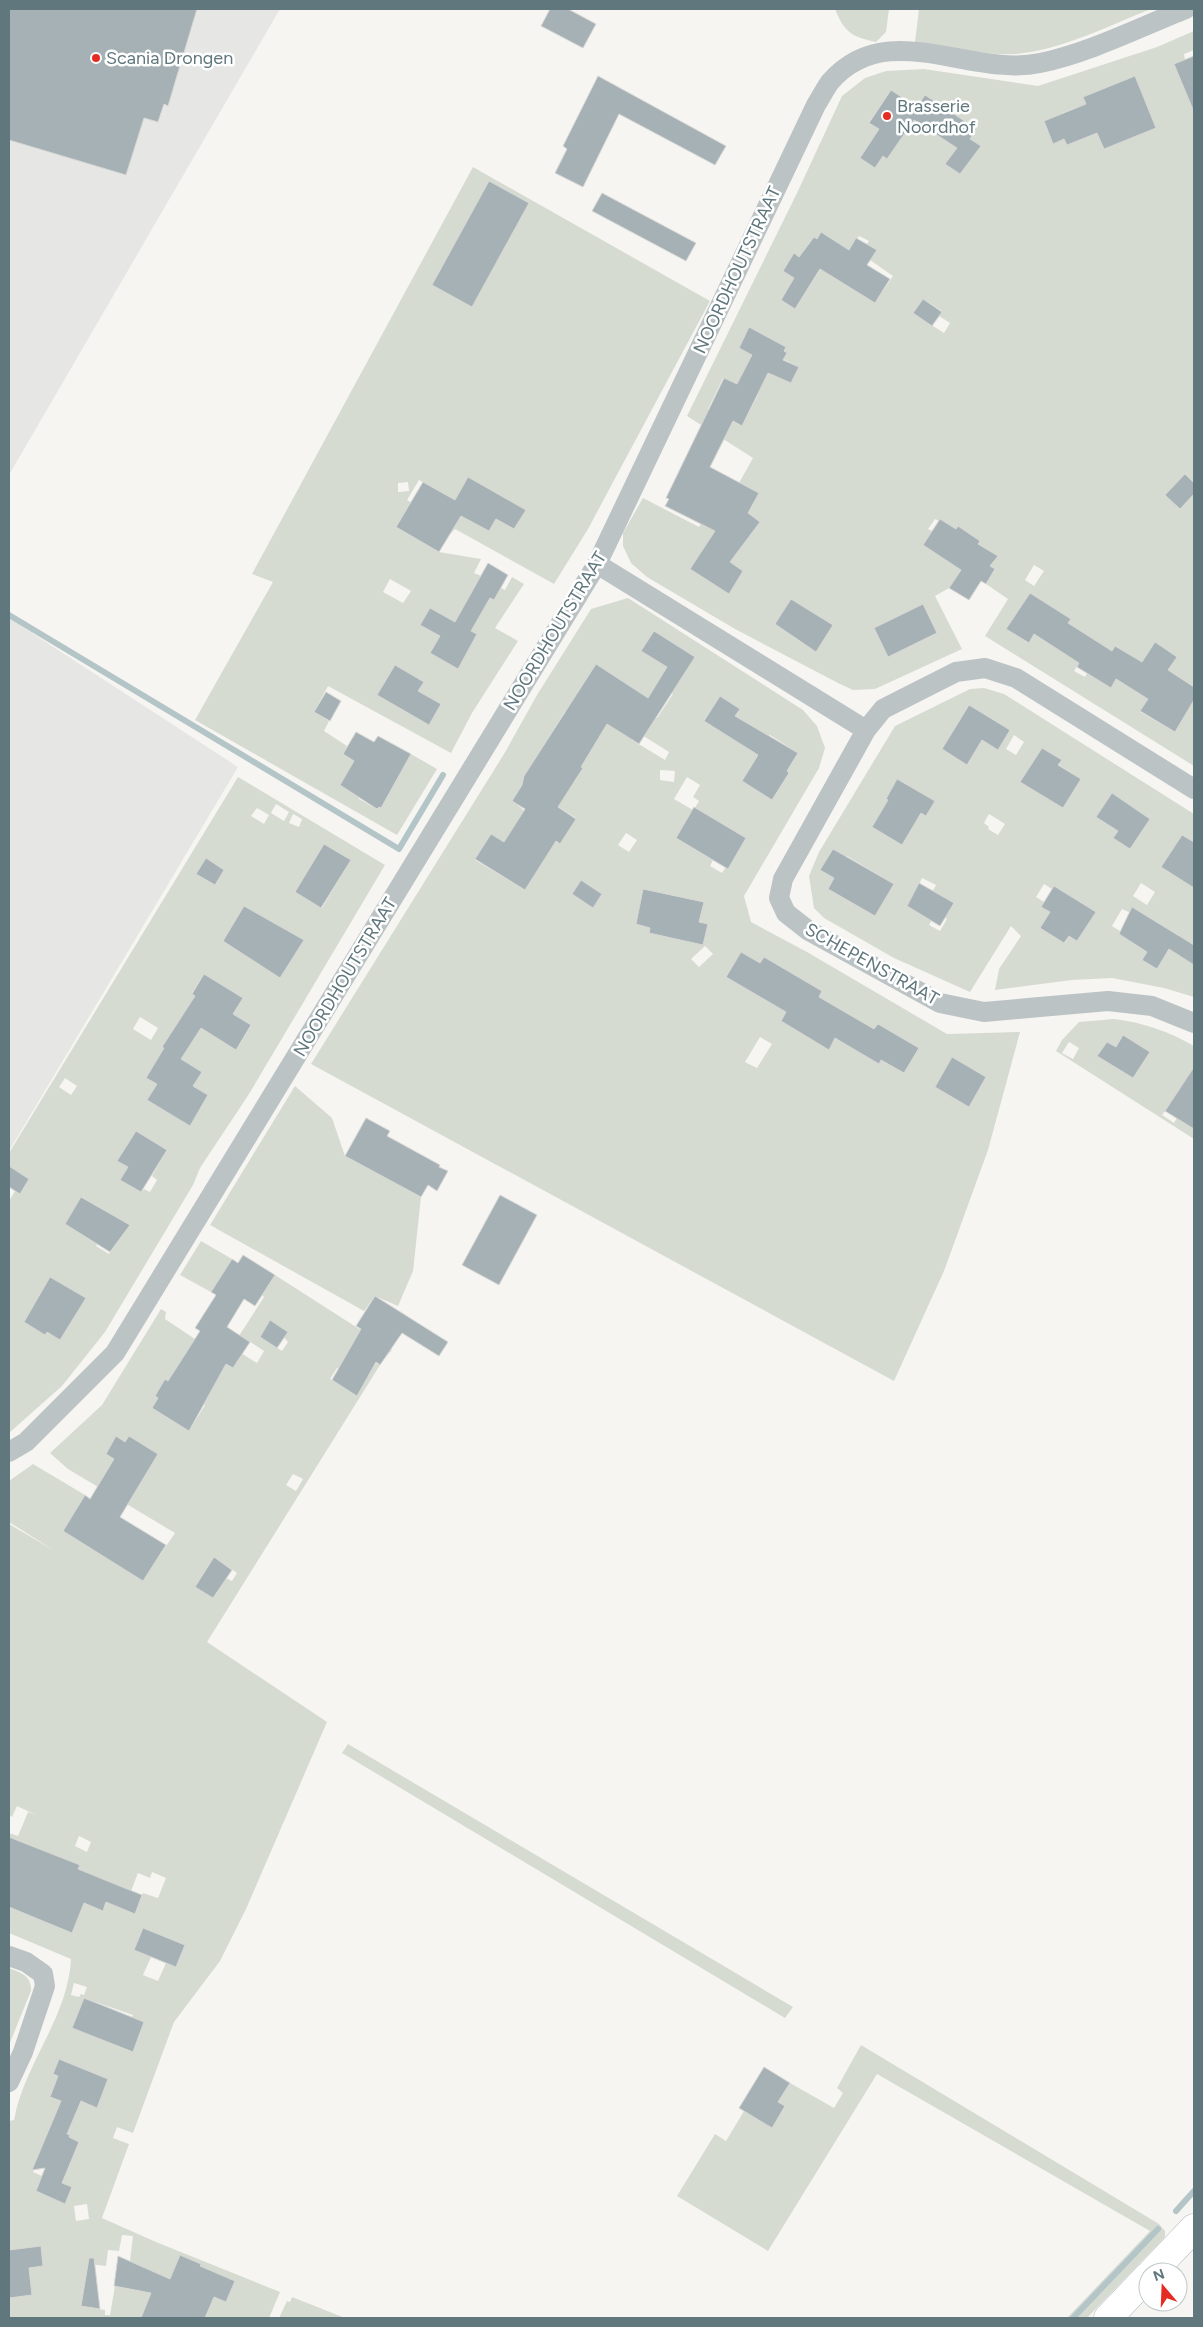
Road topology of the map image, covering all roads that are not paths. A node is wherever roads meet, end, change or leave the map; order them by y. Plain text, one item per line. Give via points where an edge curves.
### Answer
1 (1186, 9) edge
2 (597, 564) junction
3 (866, 730) junction
4 (1194, 789) edge
5 (1194, 1023) edge
6 (9, 1452) edge
7 (9, 1956) edge
8 (9, 2082) edge
9 (1194, 2228) edge
10 (1162, 2262) edge
11 (1138, 2286) edge
12 (1108, 2318) edge

1 - 2 street, NOORDHOUTSTRAAT via 1072,54 1039,63 1004,65 896,49 871,54 830,82 816,104
2 - 3 street
2 - 6 street, NOORDHOUTSTRAAT via 115,1353 26,1442
3 - 4 street, SCHEPENSTRAAT via 884,708 956,672 985,668 1016,678
3 - 5 street, SCHEPENSTRAAT via 783,879 778,898 786,913 809,932 940,1003 984,1012 1108,1001 1152,1006
7 - 8 street via 26,1962 43,1974 46,1986
9 - 10 main road
11 - 12 main road

